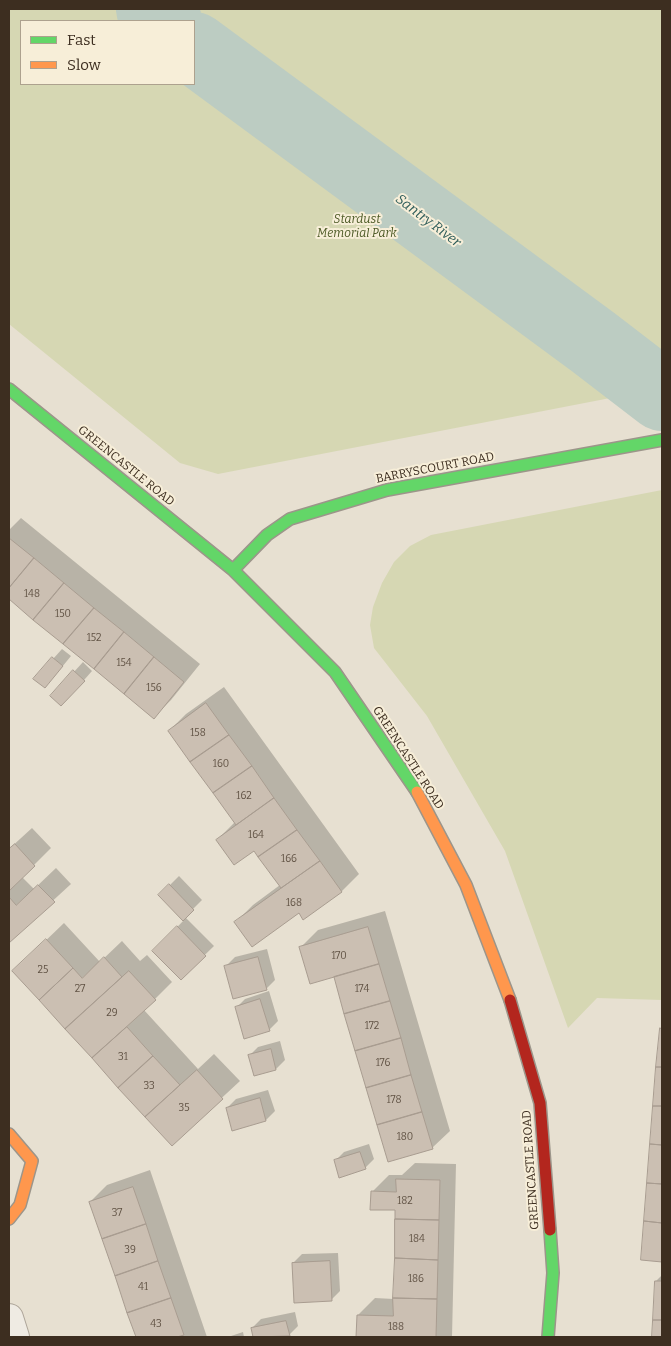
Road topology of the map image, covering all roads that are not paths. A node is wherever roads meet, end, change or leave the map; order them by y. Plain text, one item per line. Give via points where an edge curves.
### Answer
1 (9, 389) edge
2 (662, 440) edge
3 (233, 570) junction
4 (9, 1134) edge
5 (9, 1219) edge
6 (9, 1318) edge
7 (15, 1337) edge
8 (548, 1337) edge

1 - 3 street, GREENCASTLE ROAD
2 - 3 street, BARRYSCOURT ROAD via 370,495 290,520 266,535
3 - 8 street, GREENCASTLE ROAD via 335,672 418,795 466,885 508,994 540,1103 553,1273
4 - 5 street via 32,1161 20,1205
6 - 7 street

